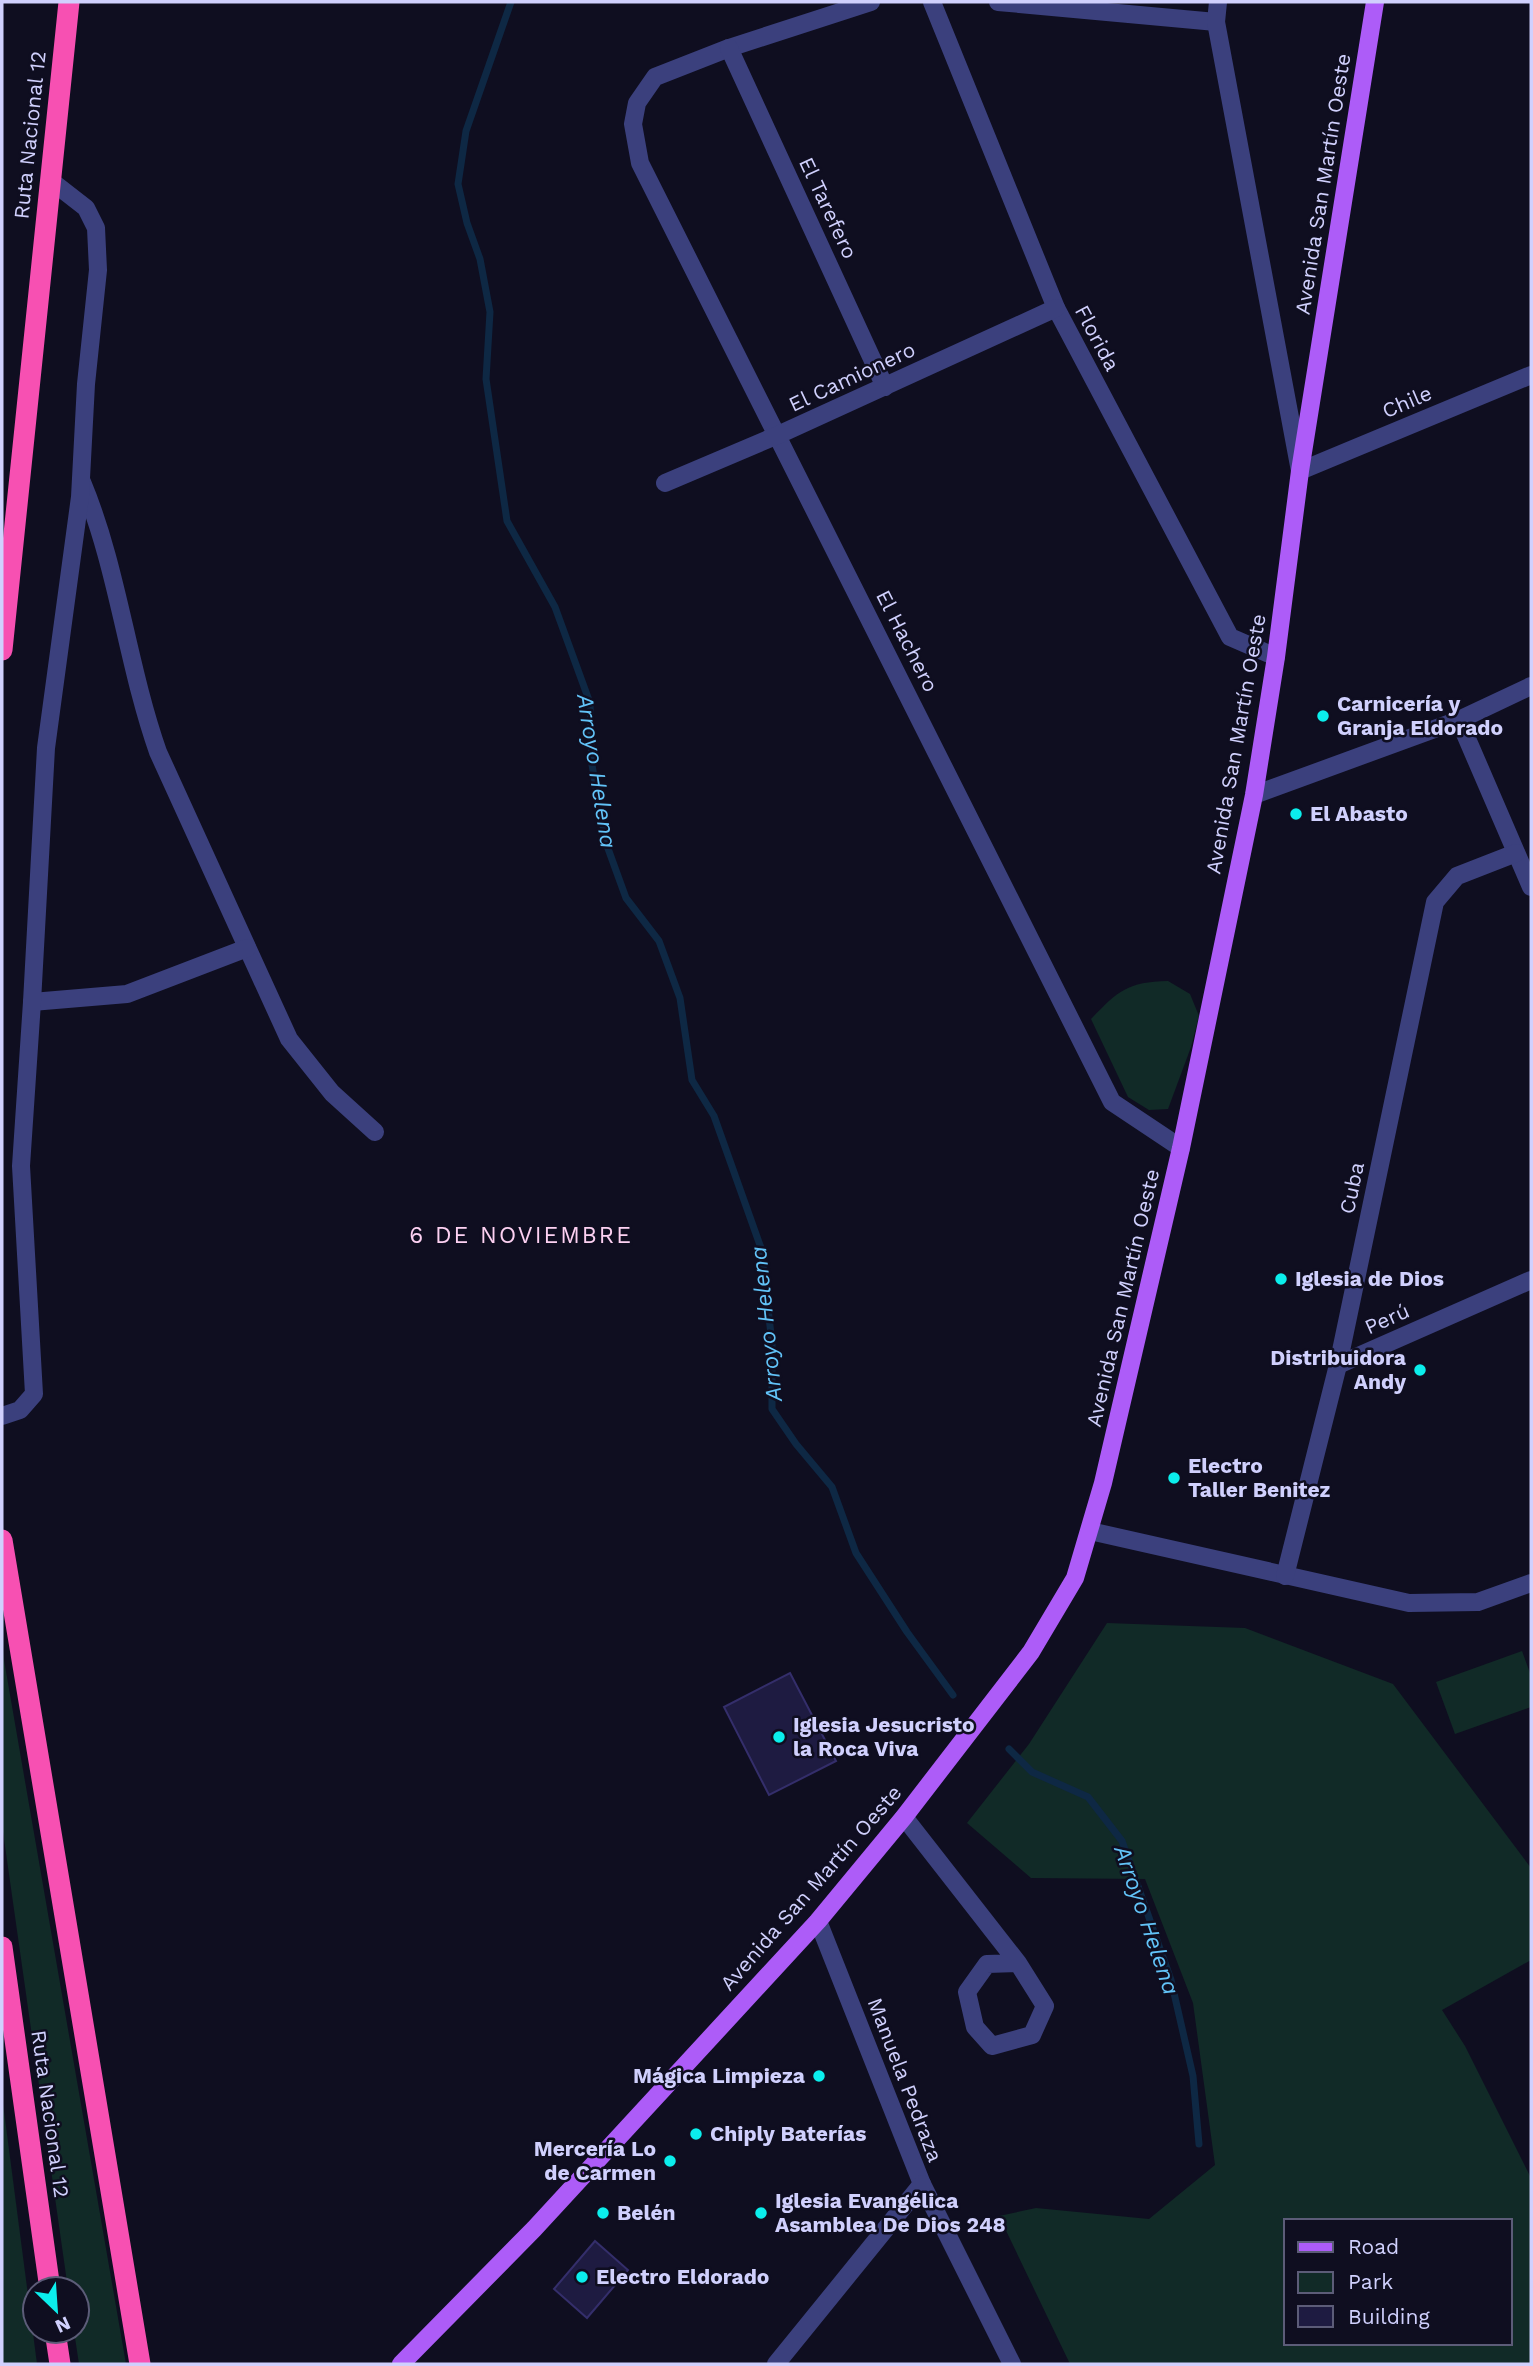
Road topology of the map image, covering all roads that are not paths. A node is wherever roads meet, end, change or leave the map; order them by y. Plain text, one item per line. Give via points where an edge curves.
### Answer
1 (69, 2) edge
2 (871, 2) edge
3 (932, 2) edge
4 (998, 2) edge
5 (1218, 2) edge
6 (1375, 2) edge
7 (1106, 6) edge
8 (1216, 22) junction
9 (729, 48) junction
10 (50, 180) junction
11 (1056, 309) junction
12 (1531, 375) edge
13 (885, 387) junction
14 (778, 435) junction
15 (1300, 471) junction
16 (80, 479) junction
17 (665, 482) dead end
18 (6, 557) edge
19 (2, 650) edge
20 (1276, 657) junction
21 (1531, 686) edge
22 (1460, 720) junction
23 (1254, 795) junction
24 (1516, 853) junction
25 (1531, 887) edge
26 (247, 948) junction
27 (32, 1002) junction
28 (375, 1132) dead end
29 (1181, 1148) junction
30 (1531, 1280) edge
31 (1338, 1365) junction
32 (2, 1416) edge
33 (1090, 1531) junction
34 (2, 1541) edge
35 (1285, 1576) junction
36 (1531, 1584) edge
37 (904, 1817) junction
38 (818, 1921) junction
39 (2, 1947) edge
40 (1018, 1963) junction
41 (922, 2184) junction
42 (48, 2275) edge
43 (57, 2345) edge
44 (60, 2364) edge
45 (140, 2364) edge
46 (401, 2364) edge
47 (776, 2364) edge
48 (1012, 2364) edge

1 - 10 highway, Ruta Nacional 12
2 - 9 street
3 - 11 street, Florida
4 - 7 street
5 - 8 street
6 - 15 main road, Avenida San Martín Oeste
7 - 8 street
8 - 15 street
9 - 13 street, El Tarefero
9 - 14 street, El Hachero via 655,78 637,103 634,124 640,163
10 - 16 street via 86,208 96,228 98,270
10 - 18 highway, Ruta Nacional 12
11 - 13 street, El Camionero
11 - 20 street, Florida via 1230,637
12 - 15 street, Chile
13 - 14 street, El Camionero
14 - 17 street, El Camionero
14 - 29 street, El Hachero via 1112,1102
15 - 20 main road, Avenida San Martín Oeste
16 - 26 street via 97,519 154,741
16 - 27 street via 46,748
18 - 19 highway, Ruta Nacional 12
20 - 23 main road, Avenida San Martín Oeste
21 - 22 street
22 - 23 street
22 - 24 street
23 - 29 main road, Avenida San Martín Oeste
24 - 25 street
24 - 31 street, Cuba via 1457,876 1435,902
26 - 27 street via 127,994
26 - 28 street via 289,1039 332,1093
27 - 32 street via 21,1166 34,1394 20,1410
29 - 33 main road, Avenida San Martín Oeste
30 - 31 street, Perú
31 - 35 street, Cuba
33 - 35 street
33 - 37 main road, Avenida San Martín Oeste via 1074,1578 1031,1652
34 - 45 highway
35 - 36 street via 1409,1603 1478,1602
37 - 38 main road, Avenida San Martín Oeste
37 - 40 street
38 - 41 street, Manuela Pedraza
38 - 46 main road, Avenida San Martín Oeste via 534,2229
39 - 42 highway, Ruta Nacional 12
40 - 40 street via 1045,2006 1032,2035 992,2046 975,2027 967,1992 987,1964
41 - 47 street
41 - 48 street, Manuela Pedraza
43 - 44 highway

